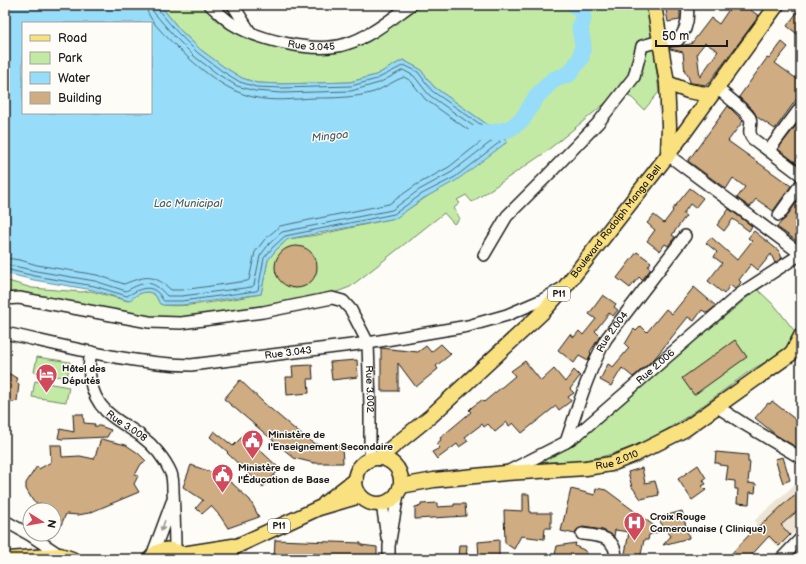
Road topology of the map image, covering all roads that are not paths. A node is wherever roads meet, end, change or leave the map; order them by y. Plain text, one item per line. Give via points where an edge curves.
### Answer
1 (210, 5) edge
2 (233, 5) edge
3 (411, 5) edge
4 (654, 5) edge
5 (687, 5) edge
6 (775, 6) edge
7 (250, 33) junction
8 (660, 41) junction
9 (667, 83) junction
10 (714, 91) junction
11 (801, 107) edge
12 (769, 150) junction
13 (668, 154) junction
14 (801, 175) edge
15 (801, 184) edge
16 (779, 215) dead end
17 (685, 236) dead end
18 (801, 254) edge
19 (484, 255) dead end
20 (565, 287) junction
21 (5, 299) edge
22 (5, 333) edge
23 (801, 336) edge
24 (368, 343) junction
25 (796, 350) edge
26 (91, 352) junction
27 (716, 406) junction
28 (566, 442) junction
29 (801, 458) edge
30 (390, 472) junction
31 (506, 473) junction
32 (356, 479) junction
33 (360, 496) junction
34 (173, 497) junction
35 (382, 504) junction
36 (319, 508) junction
37 (5, 521) edge
38 (582, 534) dead end
39 (801, 538) edge
40 (239, 545) junction
41 (389, 546) junction
42 (182, 554) edge
43 (66, 557) edge
44 (151, 557) edge
45 (9, 559) edge
46 (216, 559) edge
47 (389, 559) edge
48 (616, 559) edge
49 (781, 559) edge

1 - 7 street, Rue 3.045 via 230,22
2 - 7 street
3 - 7 street, Rue 3.045 via 362,38 345,45 315,48
4 - 8 main road
5 - 8 street via 688,21 678,40
6 - 10 main road, Boulevard Rodolph Manga Bell / P11
8 - 9 main road
8 - 19 street via 642,46 634,77 598,123 507,216
9 - 10 main road via 688,91
9 - 13 main road
10 - 12 street via 749,116 750,136
10 - 13 main road, Boulevard Rodolph Manga Bell / P11
11 - 12 street
12 - 14 street
13 - 18 street
13 - 20 main road, Boulevard Rodolph Manga Bell / P11
15 - 16 street
17 - 28 street, Rue 2.004 via 606,339 584,388
18 - 28 street, Rue 2.006 via 741,293
20 - 24 street, Rue 3.043 via 507,315 468,326
20 - 30 main road, Boulevard Rodolph Manga Bell / P11 via 544,311 431,416
21 - 24 street via 19,298 149,322 181,323 263,312 332,298 343,301 351,310
22 - 26 street, Rue 3.043
23 - 25 main road
24 - 26 street, Rue 3.043 via 191,365 134,360
24 - 30 street, Rue 3.002 via 370,405
25 - 27 main road, Rue 2.010
26 - 34 street, Rue 3.008 via 89,372 96,400 112,416 142,436 159,453 172,474
27 - 29 street
27 - 31 main road, Rue 2.010 via 684,430 611,464
28 - 31 street, Rue 2.006
30 - 31 main road, Rue 2.010 via 434,480
30 - 32 main road, P11 via 360,468
30 - 35 main road via 391,500
30 - 41 street, Rue 3.002
32 - 33 main road
32 - 36 main road, P11
33 - 35 main road via 370,502
33 - 36 main road, P11
34 - 42 street, Rue 3.008
34 -> 44 street
35 - 41 street
36 - 40 main road, P11
37 - 43 street
38 - 48 street via 608,540 613,544
39 - 49 street
40 - 42 main road, P11
40 - 46 main road, P11
41 - 47 street, Rue 3.002
42 - 44 main road, P11 via 164,550
43 - 45 main road

